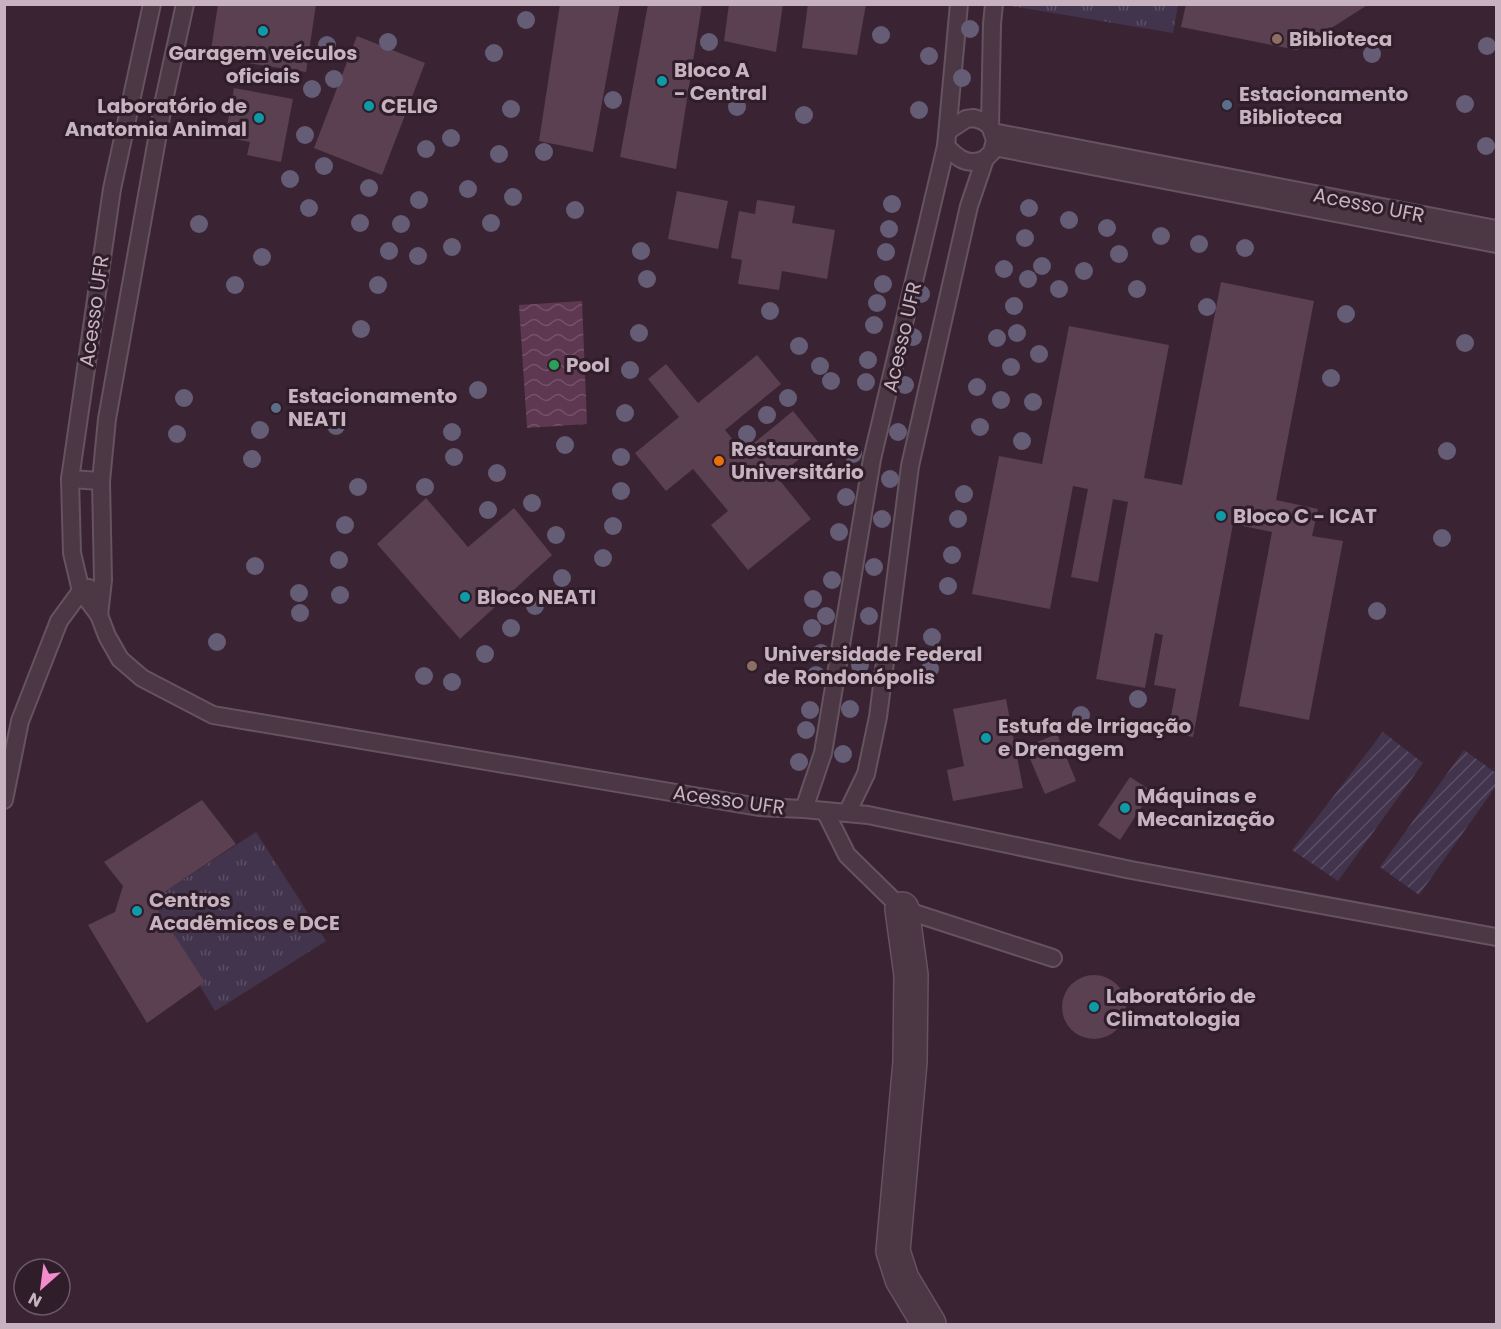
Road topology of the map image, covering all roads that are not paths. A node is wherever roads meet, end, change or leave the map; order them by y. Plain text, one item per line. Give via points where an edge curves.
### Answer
1 (152, 4) edge
2 (186, 4) edge
3 (959, 4) edge
4 (994, 4) edge
5 (947, 138) junction
6 (991, 141) junction
7 (1497, 229) edge
8 (1497, 244) edge
9 (70, 479) junction
10 (100, 481) junction
11 (103, 580) junction
12 (81, 591) junction
13 (99, 615) junction
14 (4, 800) edge
15 (804, 809) junction
16 (825, 811) junction
17 (847, 813) junction
18 (902, 909) junction
19 (1497, 937) edge
20 (1053, 958) dead end
21 (929, 1324) edge

1 - 9 lane, Acesso UFR via 112,189
2 - 10 lane, Acesso UFR via 164,100 107,419
3 - 5 lane, Acesso UFR
4 - 6 lane, Acesso UFR
5 - 6 lane, Acesso UFR via 966,119 983,121
5 - 6 lane, Acesso UFR via 965,162 979,162
5 - 15 lane, Acesso UFR via 872,459 823,753
6 - 7 lane, Acesso UFR
6 - 8 lane, Acesso UFR
6 - 17 lane, Acesso UFR via 969,206 910,466 871,754
9 - 10 lane
9 - 12 lane, Acesso UFR via 72,553
10 - 11 lane, Acesso UFR
11 - 12 lane
11 - 13 lane, Acesso UFR
12 - 13 lane, Acesso UFR
12 - 14 lane via 59,621 20,721
13 - 15 lane, Acesso UFR via 120,659 142,678 213,715 759,807
15 - 16 lane
16 - 17 lane
16 - 18 lane via 847,855
17 - 19 lane
18 - 20 lane
18 - 21 street via 911,975 910,1062 893,1251 902,1279

